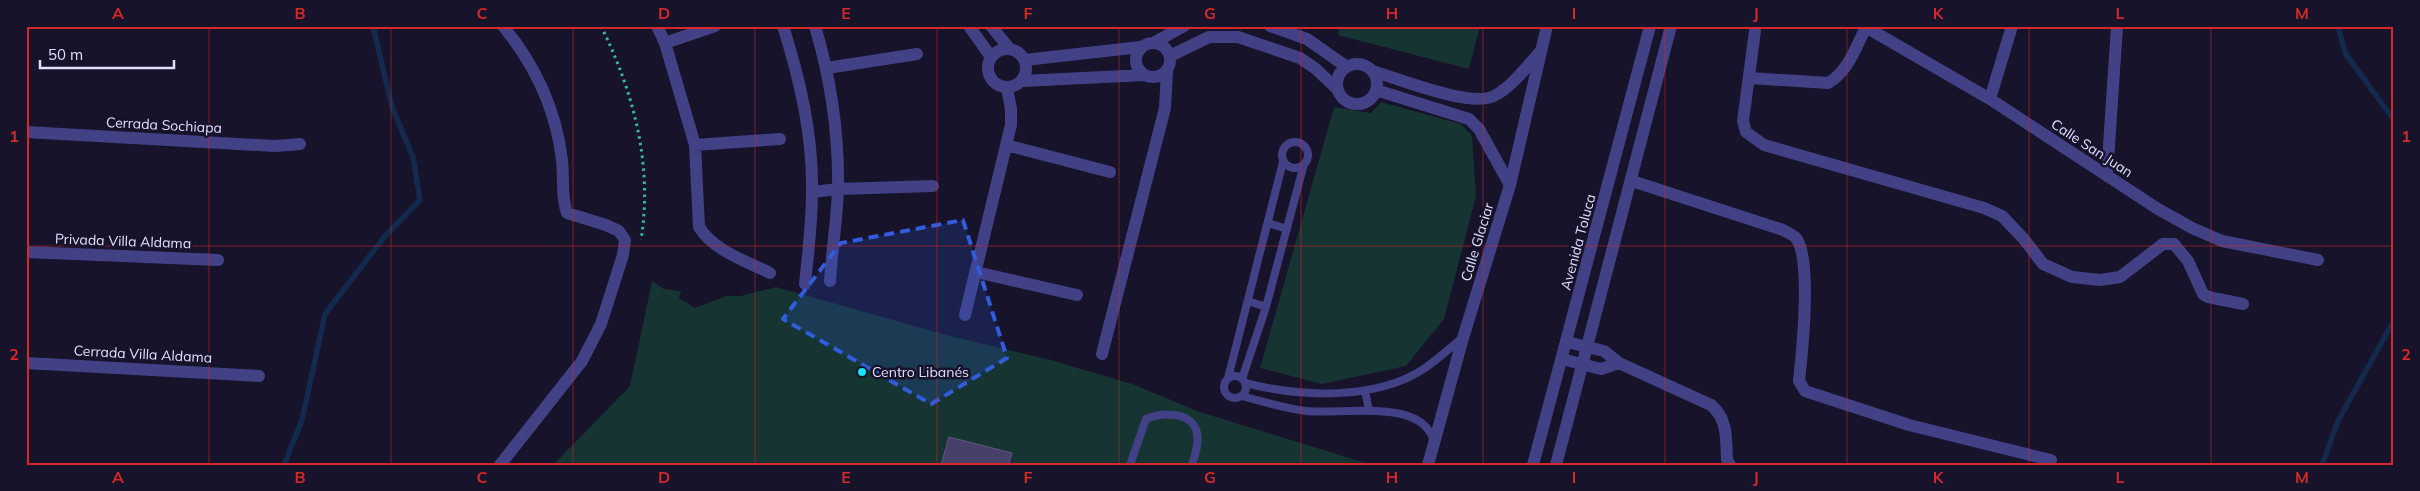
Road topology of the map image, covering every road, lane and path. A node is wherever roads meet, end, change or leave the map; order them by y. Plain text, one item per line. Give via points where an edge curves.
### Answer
1 (504, 26) edge
2 (657, 26) edge
3 (715, 26) edge
4 (782, 26) edge
5 (815, 26) edge
6 (969, 26) edge
7 (991, 26) edge
8 (1184, 26) edge
9 (1270, 26) edge
10 (1547, 26) edge
11 (1650, 26) edge
12 (1671, 26) edge
13 (2012, 26) edge
14 (2117, 26) edge
15 (1865, 27) edge
16 (1754, 31) dead end
17 (1155, 42) junction
18 (665, 44) junction
19 (1140, 47) junction
20 (1009, 48) junction
21 (1541, 51) junction
22 (917, 54) dead end
23 (1170, 56) junction
24 (991, 57) junction
25 (1025, 60) junction
26 (1347, 67) junction
27 (827, 68) junction
28 (1372, 70) junction
29 (1167, 71) junction
30 (1144, 75) junction
31 (1749, 78) junction
32 (1022, 81) junction
33 (1007, 88) junction
34 (1337, 89) junction
35 (1376, 90) junction
36 (1990, 99) junction
37 (26, 132) edge
38 (780, 139) dead end
39 (300, 144) dead end
40 (695, 145) junction
41 (1006, 145) junction
42 (1283, 162) junction
43 (1304, 164) junction
44 (1110, 172) dead end
45 (2107, 176) junction
46 (1632, 181) junction
47 (933, 186) dead end
48 (1510, 186) junction
49 (838, 189) junction
50 (812, 192) junction
51 (1268, 223) junction
52 (1287, 229) junction
53 (26, 252) edge
54 (218, 260) dead end
55 (2318, 260) dead end
56 (976, 272) junction
57 (770, 273) dead end
58 (830, 281) dead end
59 (806, 284) dead end
60 (1077, 295) dead end
61 (1248, 301) junction
62 (2243, 304) dead end
63 (1266, 307) junction
64 (965, 315) dead end
65 (1240, 333) junction
66 (1463, 338) junction
67 (1256, 339) junction
68 (1567, 342) junction
69 (1588, 346) junction
70 (1102, 354) dead end
71 (1562, 359) junction
72 (26, 363) edge
73 (1583, 364) junction
74 (1619, 364) junction
75 (258, 376) dead end
76 (1228, 378) junction
77 (1244, 381) junction
78 (1365, 391) junction
79 (1242, 396) junction
80 (1369, 410) junction
81 (1434, 440) junction
82 (2051, 460) dead end
83 (500, 465) edge
84 (1130, 465) edge
85 (1192, 465) edge
86 (1428, 465) edge
87 (1534, 465) edge
88 (1556, 465) edge
89 (1730, 465) edge

1 - 83 street via 530,63 549,100 560,141 563,204 567,213 606,224 625,240 601,324 582,361
2 - 18 street
3 - 18 street
4 - 50 street via 798,74 810,146
5 - 27 street
6 - 24 street
7 - 20 street
8 - 17 street
9 - 26 street via 1307,39
10 - 21 street, Calle Glaciar
11 - 68 street, Avenida Toluca
12 - 46 street
13 - 36 street
14 - 45 street
15 - 31 street via 1846,66 1836,79 1828,83
15 - 36 street, Calle San Juan
16 - 31 street
17 - 19 street
17 - 23 street via 1168,49
18 - 40 street
19 - 25 street
19 - 30 street via 1136,62
20 - 24 street via 999,50
20 - 25 street via 1019,52
21 - 28 street via 1500,93 1480,100 1467,99
21 - 48 street, Calle Glaciar
22 - 27 street
23 - 29 street
23 - 34 street via 1209,37 1238,37 1300,58
24 - 33 street via 987,67 990,78
25 - 32 street via 1027,71
26 - 28 street via 1355,64
26 - 34 street via 1337,80
27 - 49 street via 835,115
28 - 35 street via 1377,80
29 - 30 street via 1160,76
29 - 70 street via 1166,108
30 - 32 street
31 - 62 street via 1743,121 1746,132 1764,145 1984,208 2002,216 2043,264 2072,278 2100,280 2120,277 2163,244 2174,244 2188,261 2203,294
32 - 33 street
33 - 41 street via 1011,109
34 - 35 street via 1351,104 1362,104 1371,99
35 - 48 street via 1469,119 1479,129
36 - 45 street, Calle San Juan
37 - 39 street, Cerrada Sochiapa via 275,146
38 - 40 street
40 - 57 street via 699,227 720,248
41 - 44 street
41 - 56 street
42 - 43 lane via 1293,168
42 - 43 lane via 1282,150 1296,141 1306,148
42 - 51 lane
43 - 52 lane
45 - 55 street, Calle San Juan via 2158,209 2222,241
46 - 69 street
46 - 82 street via 1783,230 1796,238 1805,295 1799,381 1805,391 1909,425
47 - 49 street
48 - 66 street, Calle Glaciar
49 - 50 street
49 - 58 street
50 - 59 street
51 - 52 lane
51 - 61 lane
52 - 63 lane
53 - 54 street, Privada Villa Aldama
56 - 60 street
56 - 64 street
61 - 63 lane
61 - 65 lane
63 - 67 lane
65 - 67 lane
65 - 76 lane
66 - 78 lane via 1424,369
66 - 81 street, Calle Glaciar
67 - 77 lane
68 - 69 street
68 - 71 street, Avenida Toluca
69 - 73 street
69 - 74 street via 1604,351
71 - 73 street
71 - 87 street, Avenida Toluca
72 - 75 street, Cerrada Villa Aldama
73 - 74 street via 1600,369
73 - 88 street
74 - 89 street via 1720,412
76 - 77 lane via 1238,376
76 - 79 lane via 1224,392 1232,398
77 - 78 lane via 1323,394
77 - 79 lane via 1246,388
78 - 80 lane
79 - 80 lane via 1306,411
80 - 81 lane via 1406,415 1426,426
81 - 86 street, Calle Glaciar
84 - 85 lane via 1146,419 1169,413 1188,419 1197,432

